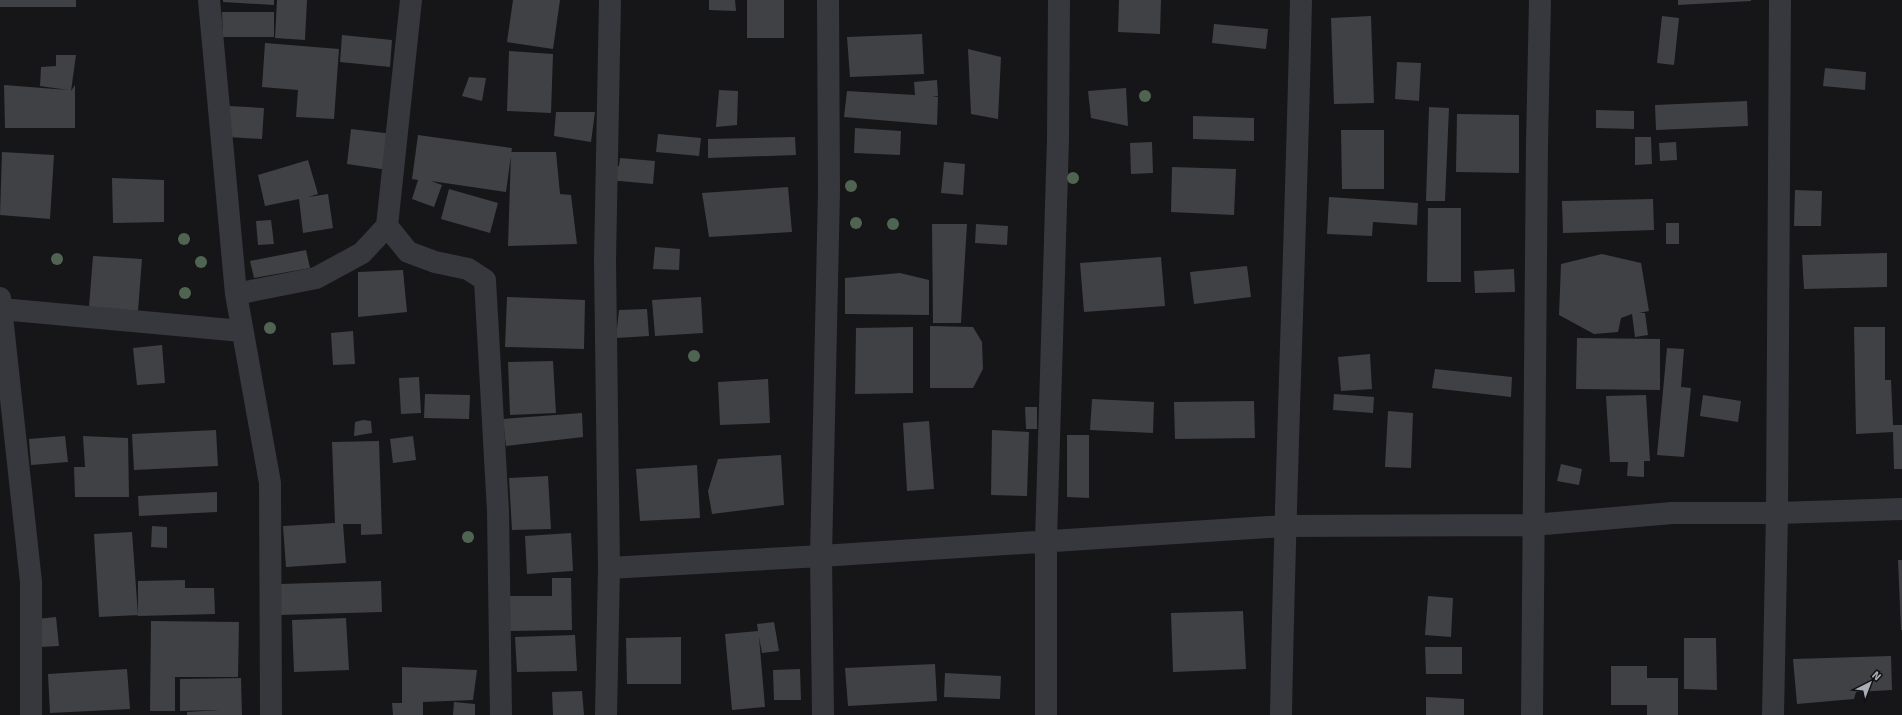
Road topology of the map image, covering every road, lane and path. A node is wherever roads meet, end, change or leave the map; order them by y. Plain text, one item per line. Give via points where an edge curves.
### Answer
1 (209, 0) edge
2 (411, 0) edge
3 (610, 0) edge
4 (828, 0) edge
5 (1059, 0) edge
6 (1301, 0) edge
7 (1540, 0) edge
8 (1780, 0) edge
9 (387, 226) junction
10 (236, 294) junction
11 (0, 303) edge
12 (242, 331) junction
13 (1902, 509) edge
14 (1777, 513) junction
15 (1533, 525) junction
16 (1284, 526) junction
17 (1046, 540) junction
18 (821, 556) junction
19 (609, 568) junction
20 (31, 715) edge
21 (271, 715) edge
22 (501, 715) edge
23 (606, 715) edge
24 (823, 715) edge
25 (1046, 715) edge
26 (1281, 715) edge
27 (1532, 715) edge
28 (1773, 715) edge

1 - 10 street
2 - 9 street
3 - 19 street via 605,260
4 - 18 street via 829,191
5 - 17 street via 1058,139
6 - 16 street
7 - 15 street
8 - 14 street
9 - 10 street via 362,254 316,278
9 - 22 street via 408,252 435,262 468,269 485,280 498,511
10 - 12 street
11 - 12 street
11 - 20 street via 31,582
12 - 21 street via 270,483
13 - 14 street
14 - 15 street via 1672,513
14 - 28 street
15 - 16 street
15 - 27 street
16 - 17 street
16 - 26 street
17 - 18 street
17 - 25 street
18 - 19 street
18 - 24 street
19 - 23 street

